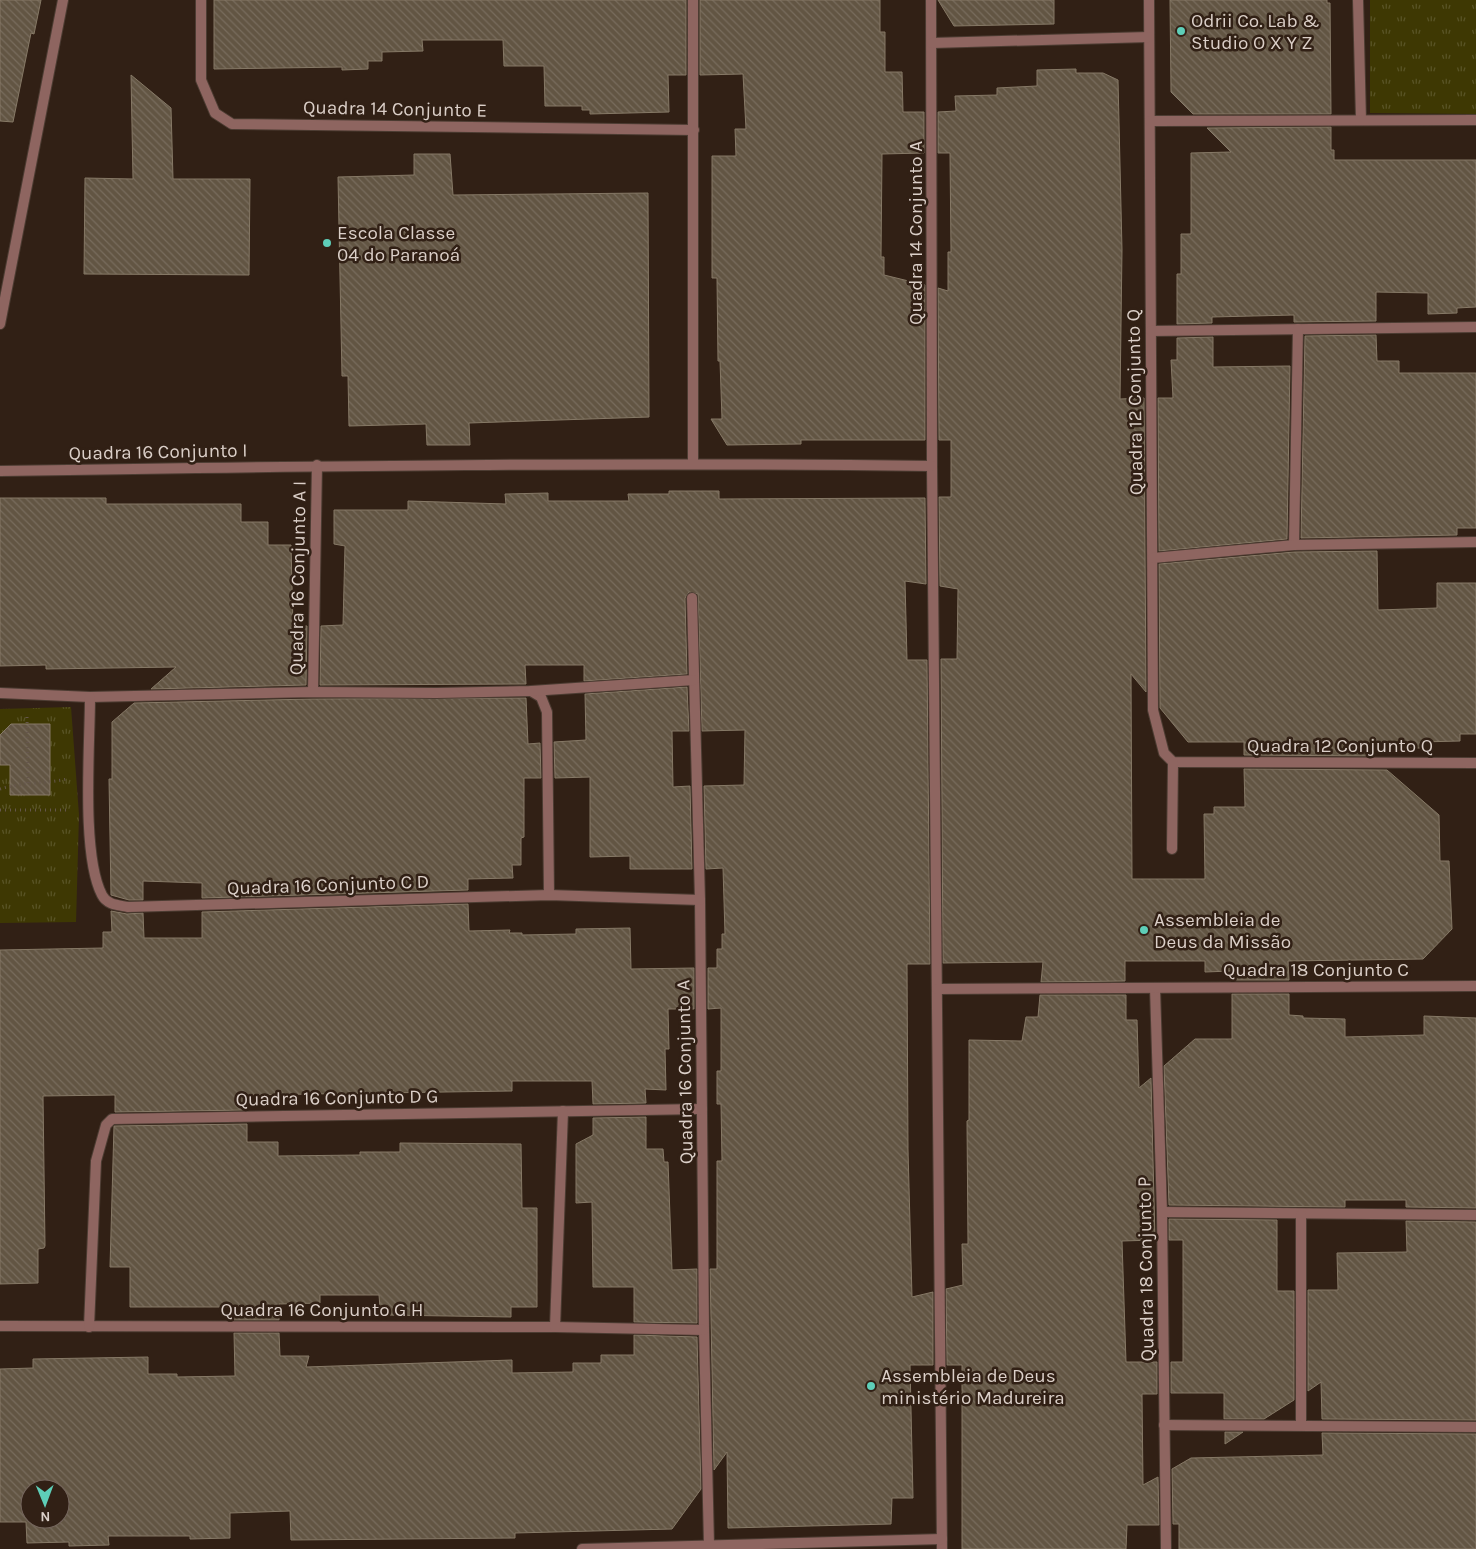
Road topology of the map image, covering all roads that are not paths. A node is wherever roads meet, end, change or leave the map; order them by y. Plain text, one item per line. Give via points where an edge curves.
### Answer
1 (63, 0) edge
2 (201, 0) edge
3 (693, 0) edge
4 (931, 0) edge
5 (1149, 0) edge
6 (1358, 0) edge
7 (1149, 37) junction
8 (932, 43) junction
9 (1361, 120) junction
10 (1476, 120) edge
11 (1150, 121) junction
12 (694, 130) junction
13 (0, 324) edge
14 (1476, 327) edge
15 (1298, 329) junction
16 (1151, 331) junction
17 (693, 463) junction
18 (316, 465) junction
19 (932, 466) junction
20 (0, 471) edge
21 (1476, 542) edge
22 (1294, 545) junction
23 (1153, 558) junction
24 (692, 598) dead end
25 (694, 680) junction
26 (531, 691) junction
27 (313, 692) junction
28 (0, 694) edge
29 (90, 697) junction
30 (1173, 762) junction
31 (1476, 763) edge
32 (1172, 849) dead end
33 (550, 895) junction
34 (700, 900) junction
35 (1476, 986) edge
36 (1155, 988) junction
37 (937, 989) junction
38 (702, 1109) junction
39 (563, 1111) junction
40 (1162, 1212) junction
41 (1301, 1215) junction
42 (1476, 1215) edge
43 (0, 1326) edge
44 (89, 1327) junction
45 (555, 1327) junction
46 (704, 1330) junction
47 (1164, 1424) junction
48 (1301, 1425) junction
49 (1476, 1427) edge
50 (942, 1544) edge
51 (709, 1545) junction
52 (582, 1549) edge
53 (1166, 1549) edge

1 - 13 street
2 - 12 street, Quadra 14 Conjunto E via 202,80 215,113 232,124
3 - 12 street
4 - 8 street, Quadra 14 Conjunto A
5 - 7 street, Quadra 12 Conjunto Q
6 - 9 street
7 - 8 street
7 - 11 street, Quadra 12 Conjunto Q
8 - 19 street, Quadra 14 Conjunto A
9 - 10 street
9 - 11 street
11 - 16 street, Quadra 12 Conjunto Q
12 - 17 street
14 - 15 street
15 - 16 street
15 - 22 street
16 - 23 street, Quadra 12 Conjunto Q
17 - 18 street, Quadra 16 Conjunto I
17 - 19 street, Quadra 16 Conjunto I
18 - 20 street, Quadra 16 Conjunto I
18 - 27 street, Quadra 16 Conjunto A I
19 - 37 street, Quadra 14 Conjunto A
21 - 22 street
22 - 23 street
23 - 30 street, Quadra 12 Conjunto Q via 1153,710 1164,753
24 - 25 street, Quadra 16 Conjunto A
25 - 26 street
25 - 34 street, Quadra 16 Conjunto A
26 - 27 street
26 - 33 street via 540,697 547,712
27 - 29 street
28 - 29 street
29 - 33 street, Quadra 16 Conjunto C D via 91,854 102,894 109,903 128,907
30 - 31 street, Quadra 12 Conjunto Q
30 - 32 street
33 - 34 street, Quadra 16 Conjunto C D
34 - 38 street, Quadra 16 Conjunto A
35 - 36 street, Quadra 18 Conjunto C
36 - 37 street, Quadra 18 Conjunto C
36 - 40 street, Quadra 18 Conjunto P
37 - 50 street, Quadra 14 Conjunto A
38 - 39 street, Quadra 16 Conjunto D G
38 - 46 street, Quadra 16 Conjunto A
39 - 44 street, Quadra 16 Conjunto D G via 112,1119 106,1125 96,1162
39 - 45 street
40 - 41 street
40 - 47 street, Quadra 18 Conjunto P
41 - 42 street
41 - 48 street
43 - 44 street, Quadra 16 Conjunto G H
44 - 45 street, Quadra 16 Conjunto G H
45 - 46 street, Quadra 16 Conjunto G H
46 - 51 street, Quadra 16 Conjunto A
47 - 48 street
47 - 53 street, Quadra 18 Conjunto P
48 - 49 street
50 - 51 street
51 - 52 street

